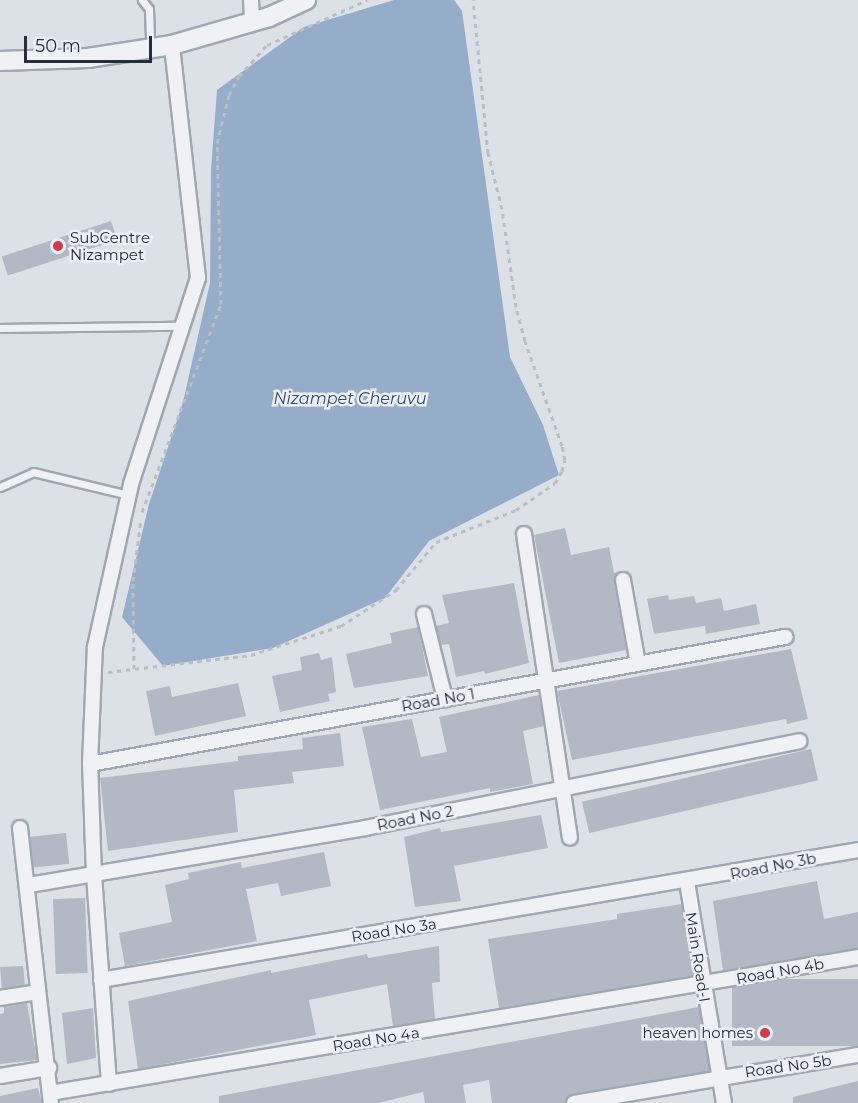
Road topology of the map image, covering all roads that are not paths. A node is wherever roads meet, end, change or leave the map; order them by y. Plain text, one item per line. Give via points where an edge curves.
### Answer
1 (142, 0) edge
2 (251, 0) edge
3 (306, 0) edge
4 (252, 21) junction
5 (172, 45) junction
6 (150, 48) junction
7 (0, 61) edge
8 (176, 326) dead end
9 (0, 328) edge
10 (0, 487) edge
11 (129, 495) junction
12 (524, 534) dead end
13 (623, 580) dead end
14 (424, 614) dead end
15 (785, 637) dead end
16 (638, 664) junction
17 (547, 680) junction
18 (445, 699) junction
19 (799, 741) dead end
20 (90, 764) junction
21 (563, 789) junction
22 (20, 828) dead end
23 (570, 838) dead end
24 (858, 849) edge
25 (94, 876) junction
26 (687, 882) junction
27 (29, 885) junction
28 (858, 957) edge
29 (101, 980) junction
30 (702, 984) junction
31 (38, 992) junction
32 (0, 998) edge
33 (858, 1056) edge
34 (49, 1068) junction
35 (0, 1076) edge
36 (717, 1076) junction
37 (109, 1084) junction
38 (51, 1098) edge
39 (574, 1103) edge
40 (724, 1103) edge

1 - 6 lane via 148,9
2 - 4 street
3 - 4 street
4 - 5 street
5 - 6 street
5 - 11 street via 198,278
6 - 7 street via 88,58
8 - 9 lane
10 - 11 lane via 33,472
11 - 20 street via 95,647
12 - 17 street
13 - 16 street
14 - 18 street
15 - 16 street, Road No 1
16 - 17 street, Road No 1
17 - 18 street, Road No 1
17 - 21 street
18 - 20 street, Road No 1
19 - 21 street, Road No 2
20 - 25 street
21 - 23 street
21 - 25 street, Road No 2
22 - 27 street
24 - 26 street, Road No 3b
25 - 27 street, Road No 2
25 - 29 street
26 - 29 street, Road No 3a
26 - 30 street, Main Road-I
27 - 31 street
28 - 30 street, Road No 4b
29 - 37 street
30 - 36 street, Main Road-I
30 - 37 street, Road No 4a
31 - 32 street
31 - 34 street
33 - 36 street, Road No 5b
34 - 35 street
34 - 38 street
36 - 39 street, Road No 5b
36 - 40 street, Main Road-I
37 - 38 street, Road No 4a

